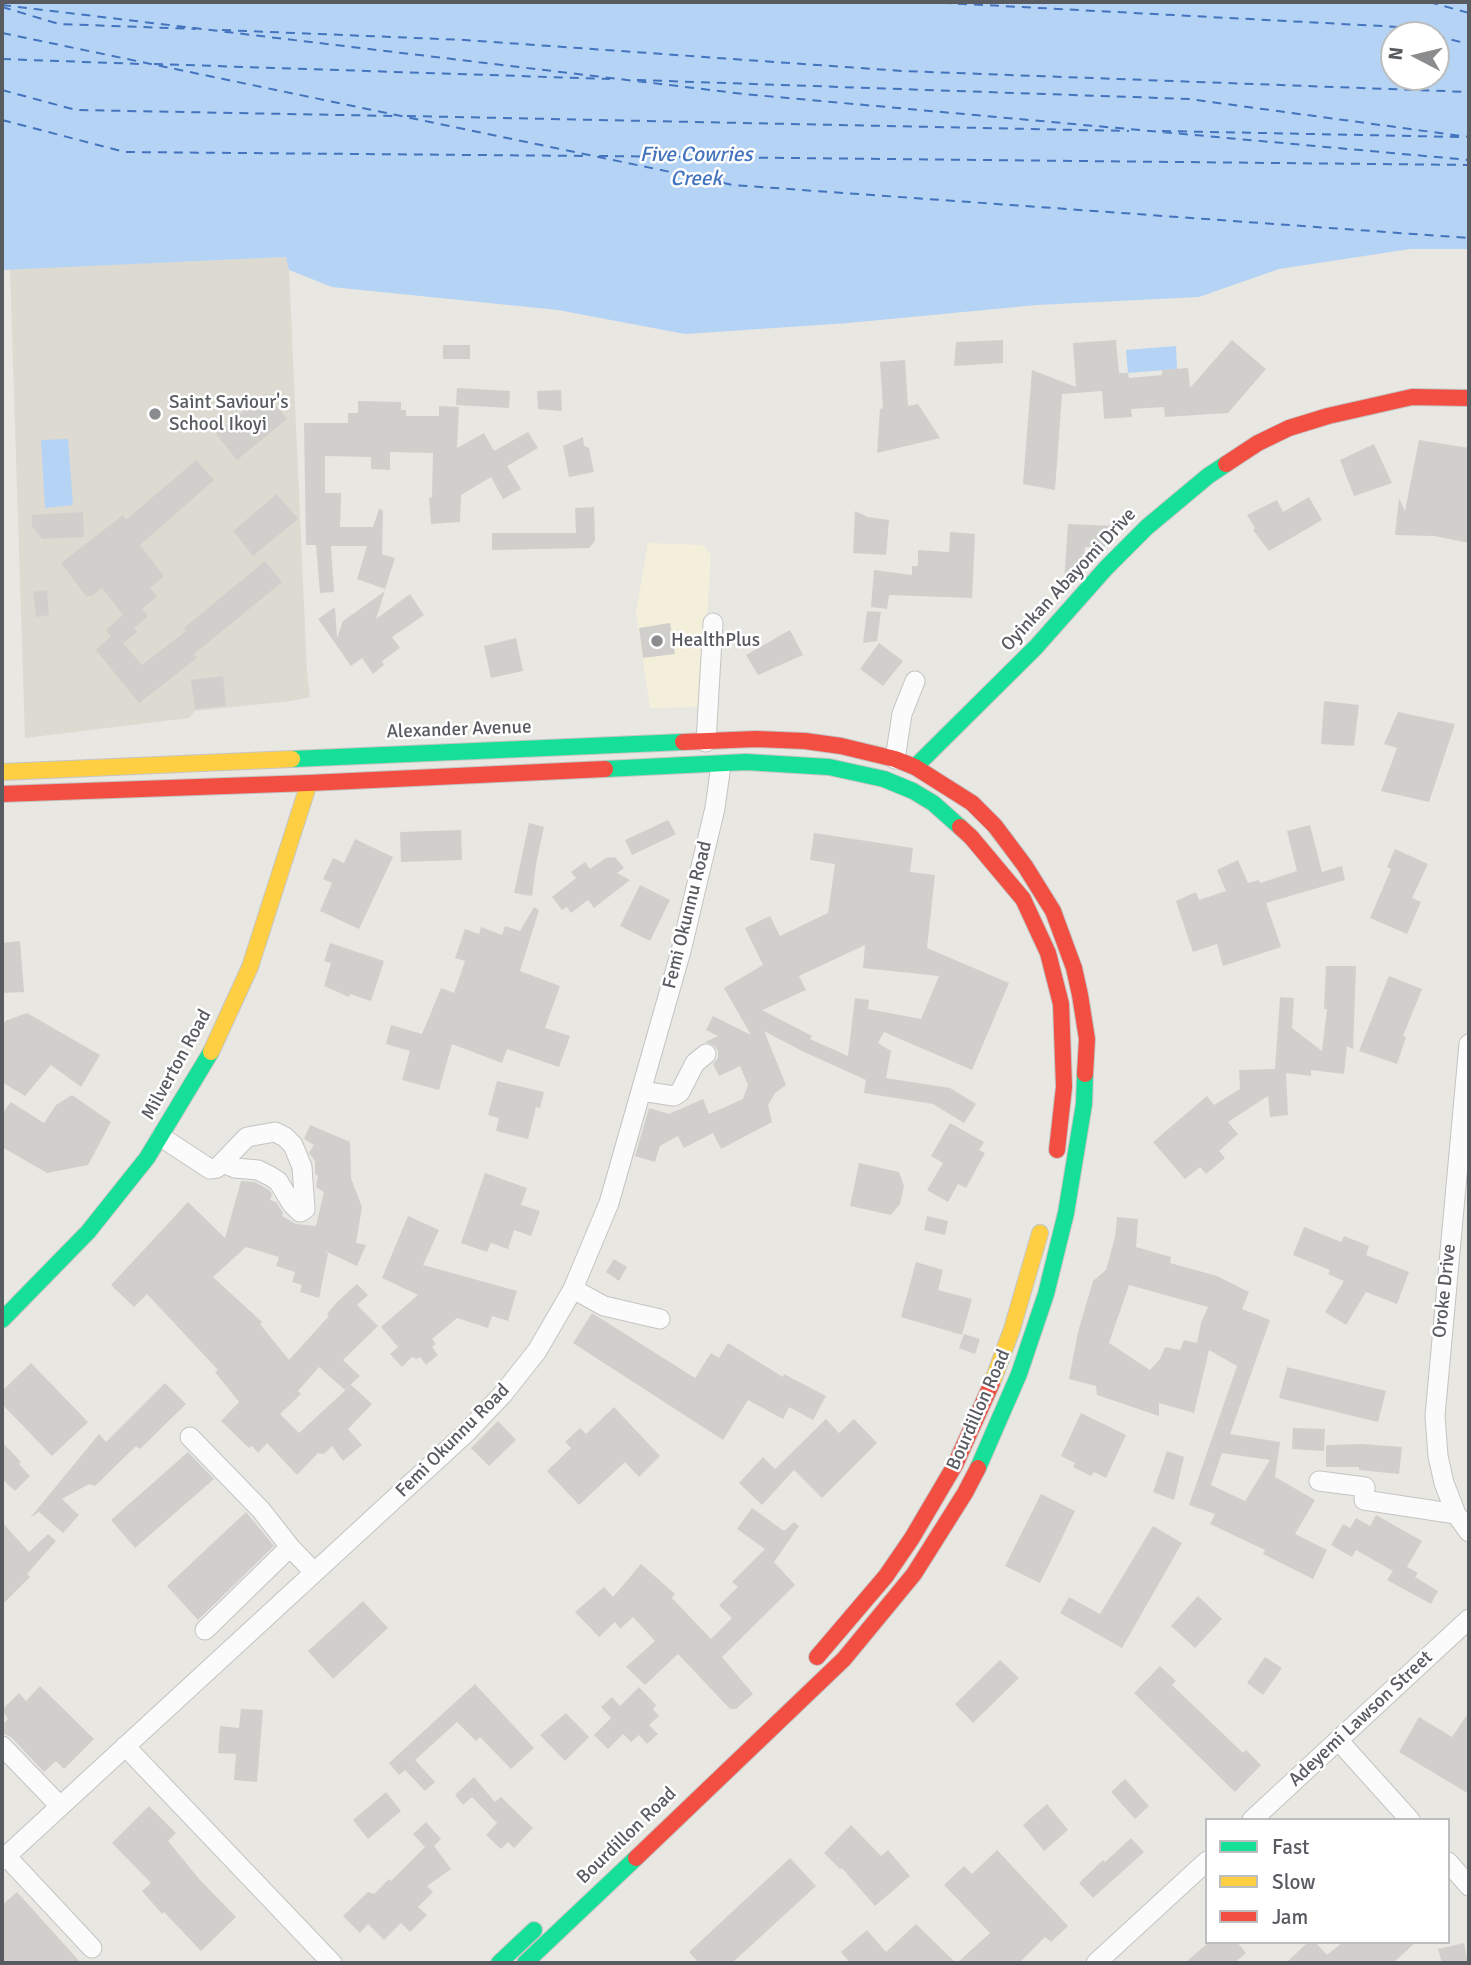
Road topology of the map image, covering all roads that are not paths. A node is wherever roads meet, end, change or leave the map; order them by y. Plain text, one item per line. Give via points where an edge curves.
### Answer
1 (1469, 398) edge
2 (713, 623) dead end
3 (915, 681) dead end
4 (706, 742) junction
5 (535, 748) junction
6 (895, 759) junction
7 (721, 765) junction
8 (915, 767) junction
9 (535, 770) junction
10 (2, 772) edge
11 (309, 783) junction
12 (2, 794) edge
13 (1469, 1044) edge
14 (706, 1054) dead end
15 (641, 1091) junction
16 (160, 1137) junction
17 (223, 1163) junction
18 (1053, 1172) dead end
19 (1043, 1220) dead end
20 (573, 1289) junction
21 (660, 1319) dead end
22 (2, 1320) edge
23 (190, 1437) dead end
24 (1319, 1481) dead end
25 (1456, 1514) junction
26 (1469, 1532) edge
27 (290, 1547) junction
28 (314, 1572) junction
29 (1469, 1619) edge
30 (205, 1630) dead end
31 (806, 1668) dead end
32 (1338, 1740) junction
33 (2, 1746) edge
34 (125, 1746) junction
35 (60, 1806) junction
36 (1254, 1818) edge
37 (1408, 1818) edge
38 (4, 1858) edge
39 (1205, 1863) edge
40 (1450, 1864) edge
41 (1469, 1886) edge
42 (548, 1916) dead end
43 (92, 1948) dead end
44 (332, 1963) edge
45 (499, 1963) edge
46 (525, 1963) edge
47 (1096, 1963) edge

1 - 8 main road, Oyinkan Abayomi Drive via 1412,397 1328,416 1268,438 1208,476 1147,527 1037,647
2 - 4 street
3 - 6 street via 902,714
4 - 5 main road, Alexander Avenue
4 - 6 main road, Alexander Avenue via 805,741
5 - 9 main road
5 - 10 main road, Alexander Avenue
6 - 8 main road, Alexander Avenue
7 - 9 main road
7 - 15 street, Femi Okunnu Road via 681,951
7 - 18 main road via 776,762 829,767 913,790 953,820 1005,876 1023,900 1048,953 1061,1004 1065,1058
8 - 46 main road, Bourdillon Road via 972,803 1024,866 1053,911 1080,995 1087,1039 1084,1104 1066,1213 1034,1334 965,1493 889,1607 805,1698
9 - 11 main road
11 - 12 main road
11 - 16 main road, Milverton Road via 250,967 217,1041
13 - 25 street, Oroke Drive via 1435,1416 1438,1456
14 - 15 street via 674,1096
15 - 20 street, Femi Okunnu Road via 609,1203
16 - 17 street via 202,1166 211,1169
16 - 22 main road, Milverton Road via 88,1232
17 - 17 street via 247,1137 275,1132 285,1137 302,1167 304,1209 300,1212 270,1176
19 - 31 main road, Bourdillon Road via 1000,1362 955,1465 886,1576
20 - 21 street via 604,1306
20 - 28 street, Femi Okunnu Road via 537,1352 503,1394
23 - 27 street
24 - 25 street via 1365,1487 1364,1500
25 - 26 street, Oroke Drive
27 - 28 street
27 - 30 street
28 - 34 street, Femi Okunnu Road
29 - 32 street, Adeyemi Lawson Street
32 - 36 street, Adeyemi Lawson Street
32 - 37 street
33 - 35 street
34 - 35 street, Femi Okunnu Road
34 - 44 street
35 - 38 street, Femi Okunnu Road
38 - 43 street
39 - 47 street
40 - 41 street
42 - 45 main road

